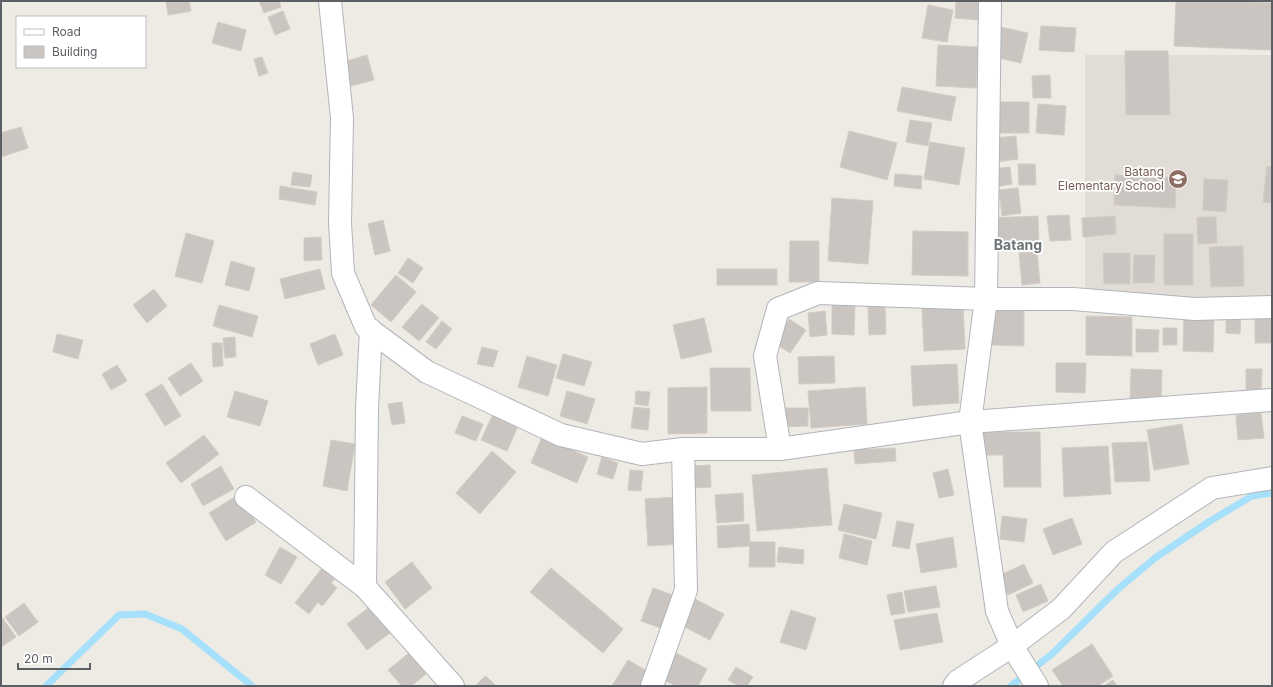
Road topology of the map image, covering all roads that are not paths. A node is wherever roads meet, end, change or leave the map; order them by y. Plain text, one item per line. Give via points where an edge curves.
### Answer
1 (330, 1) edge
2 (990, 1) edge
3 (986, 299) junction
4 (1272, 307) edge
5 (371, 330) junction
6 (1272, 400) edge
7 (970, 422) junction
8 (683, 448) junction
9 (780, 449) junction
10 (1272, 478) edge
11 (246, 497) dead end
12 (366, 587) junction
13 (1015, 650) junction
14 (453, 686) edge
15 (652, 686) edge
16 (954, 686) edge
17 (1037, 686) edge

1 - 5 street via 342,118 340,223 343,273 366,327
2 - 3 street
3 - 4 street via 1073,299 1195,309
3 - 7 street
3 - 9 street via 818,293 778,309 765,356
5 - 8 street via 427,372 561,435 642,454
5 - 12 street via 367,408
6 - 7 street
7 - 9 street
7 - 13 street via 997,611
8 - 9 street
8 - 15 street via 686,590
10 - 13 street via 1212,488 1114,552 1061,608
11 - 12 street
12 - 14 street
13 - 16 street via 958,681
13 - 17 street

